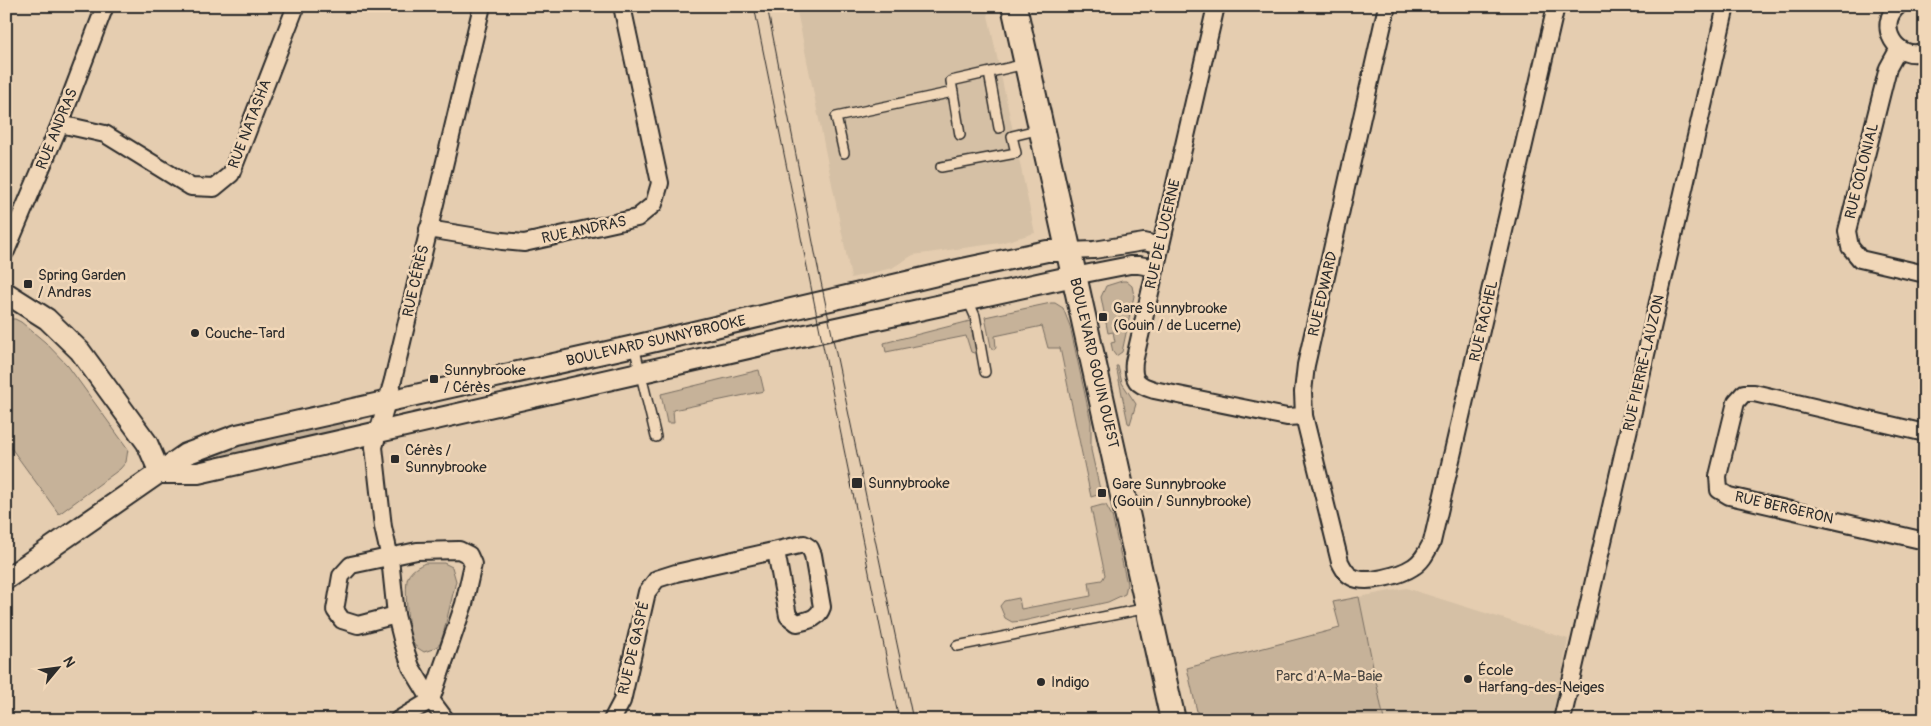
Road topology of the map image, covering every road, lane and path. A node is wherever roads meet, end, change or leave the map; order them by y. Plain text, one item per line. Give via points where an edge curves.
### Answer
1 (105, 6) edge
2 (296, 6) edge
3 (482, 6) edge
4 (622, 6) edge
5 (1014, 6) edge
6 (1216, 6) edge
7 (1387, 6) edge
8 (1556, 6) edge
9 (1726, 6) edge
10 (1898, 6) edge
11 (1899, 48) junction
12 (1925, 51) edge
13 (1027, 64) junction
14 (989, 72) junction
15 (953, 92) junction
16 (60, 124) junction
17 (999, 128) dead end
18 (1041, 129) junction
19 (960, 135) dead end
20 (844, 153) dead end
21 (941, 167) dead end
22 (428, 229) junction
23 (1161, 246) junction
24 (6, 251) edge
25 (1069, 251) junction
26 (1156, 268) junction
27 (1925, 274) edge
28 (1074, 276) junction
29 (6, 293) edge
30 (968, 300) junction
31 (634, 346) junction
32 (985, 372) dead end
33 (640, 373) junction
34 (386, 402) junction
35 (1304, 416) junction
36 (377, 432) junction
37 (1925, 433) edge
38 (656, 437) dead end
39 (160, 473) junction
40 (1925, 541) edge
41 (776, 550) junction
42 (390, 558) junction
43 (1352, 577) joint
44 (6, 579) edge
45 (1148, 608) junction
46 (396, 614) junction
47 (957, 646) dead end
48 (430, 700) junction
49 (398, 720) edge
50 (446, 720) edge
51 (612, 720) edge
52 (1173, 720) edge
53 (1562, 720) edge

1 - 16 street, RUE ANDRAS
2 - 16 street, RUE NATASHA via 231,174 214,188 191,187 105,134
3 - 22 street, RUE CÉRÈS
4 - 22 street, RUE ANDRAS via 660,183 654,204 637,218 524,243
5 - 13 main road, BOULEVARD GOUIN OUEST
6 - 23 street, RUE DE LUCERNE
7 - 35 street, RUE EDWARD via 1306,365 1302,392
8 - 43 street, RUE RACHEL via 1432,542 1422,560 1404,572 1363,581
9 - 53 street, RUE PIERRE-LAUZON
10 - 11 street via 1888,24 1892,42
11 - 12 street via 1914,53
11 - 27 street, RUE COLONIAL via 1888,68 1848,231 1850,248 1860,258
13 - 14 lane
13 - 18 main road, BOULEVARD GOUIN OUEST
14 - 15 lane via 951,81
14 - 17 lane
15 - 19 lane
15 - 20 lane via 836,117
16 - 24 street, RUE ANDRAS
18 - 21 lane via 1012,136 1016,153
18 - 25 main road, BOULEVARD GOUIN OUEST
22 - 34 street, RUE CÉRÈS
23 - 25 street, BOULEVARD SUNNYBROOKE via 1144,242
23 - 26 street, RUE DE LUCERNE
25 - 28 main road, BOULEVARD GOUIN OUEST
25 - 31 street, BOULEVARD SUNNYBROOKE via 981,265
26 - 28 street, BOULEVARD SUNNYBROOKE via 1139,264
26 - 35 street, RUE DE LUCERNE via 1134,362 1134,376 1139,384 1224,405 1287,417
28 - 30 street, BOULEVARD SUNNYBROOKE
28 - 45 main road, BOULEVARD GOUIN OUEST
29 - 39 street via 47,319 76,347 147,443
30 - 32 lane via 975,316
30 - 33 street, BOULEVARD SUNNYBROOKE
31 - 33 lane
31 - 34 street, BOULEVARD SUNNYBROOKE
33 - 36 street, BOULEVARD SUNNYBROOKE
33 - 38 lane
34 - 36 street, RUE CÉRÈS
34 - 39 street, BOULEVARD SUNNYBROOKE via 221,440 186,454
35 - 43 street, RUE EDWARD via 1337,552 1343,568
36 - 39 street, BOULEVARD SUNNYBROOKE via 198,473
36 - 42 street, RUE CÉRÈS via 374,452
37 - 40 street, RUE BERGERON via 1744,393 1736,402 1718,476 1720,490 1729,496
39 - 44 street, BOULEVARD SUNNYBROOKE
41 - 41 street, RUE DE GASPÉ via 804,544 810,548 822,607 814,619 797,623 788,616
41 - 51 street, RUE DE GASPÉ via 657,579 647,592 622,701
42 - 46 street, RUE CÉRÈS
42 - 46 street via 351,565 341,576 335,610 342,620 358,625
42 - 48 street via 417,551 460,550 469,555 473,564 464,604
45 - 47 lane
45 - 52 main road, BOULEVARD GOUIN OUEST
46 - 48 street, RUE CÉRÈS via 411,667
48 - 49 street
48 - 50 street, RUE CÉRÈS

